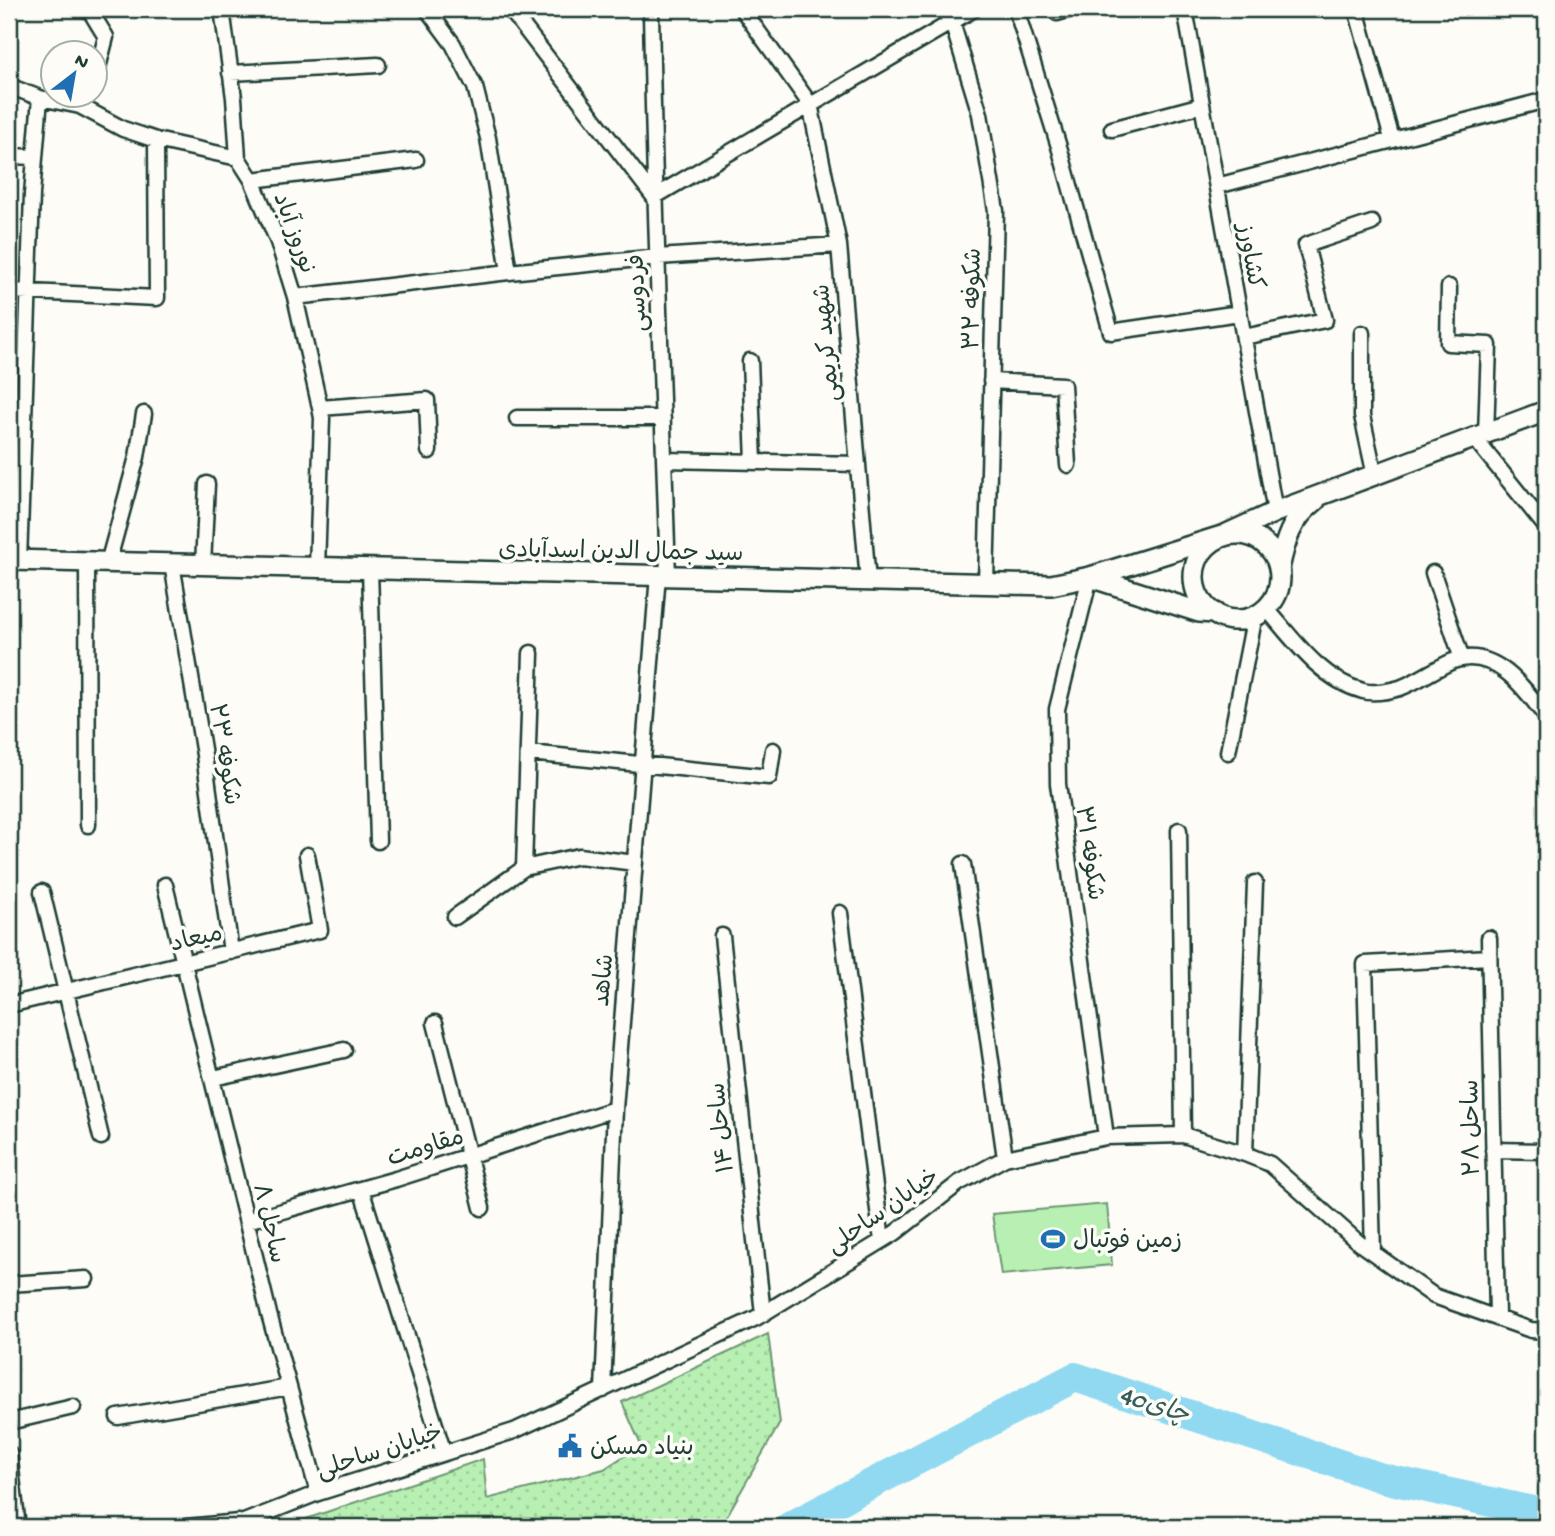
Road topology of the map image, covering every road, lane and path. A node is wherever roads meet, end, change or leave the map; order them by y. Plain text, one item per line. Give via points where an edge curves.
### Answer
1 (89, 9) edge
2 (222, 9) edge
3 (427, 9) edge
4 (510, 9) edge
5 (651, 9) edge
6 (742, 9) edge
7 (942, 9) edge
8 (974, 9) edge
9 (1016, 9) edge
10 (1185, 9) edge
11 (1356, 9) edge
12 (952, 22) junction
13 (107, 38) edge
14 (378, 65) dead end
15 (230, 73) junction
16 (9, 86) edge
17 (38, 96) edge
18 (1546, 100) edge
19 (810, 104) junction
20 (1202, 105) junction
21 (39, 108) edge
22 (81, 108) edge
23 (85, 109) joint
24 (1112, 129) dead end
25 (1392, 139) junction
26 (156, 140) junction
27 (9, 156) edge
28 (36, 157) junction
29 (237, 158) junction
30 (416, 160) dead end
31 (252, 180) junction
32 (1217, 186) junction
33 (654, 197) junction
34 (1372, 223) dead end
35 (839, 244) junction
36 (658, 257) junction
37 (509, 272) junction
38 (1450, 287) dead end
39 (9, 291) edge
40 (30, 292) junction
41 (295, 297) junction
42 (1239, 313) junction
43 (1362, 333) dead end
44 (1244, 337) junction
45 (750, 362) dead end
46 (992, 381) junction
47 (320, 408) junction
48 (1546, 411) edge
49 (144, 414) dead end
50 (517, 418) dead end
51 (663, 418) junction
52 (1480, 437) junction
53 (429, 451) dead end
54 (664, 460) junction
55 (754, 462) junction
56 (858, 464) junction
57 (1068, 465) dead end
58 (1375, 476) junction
59 (207, 485) dead end
60 (1321, 496) junction
61 (1275, 512) junction
62 (1545, 523) edge
63 (1225, 535) junction
64 (14, 561) edge
65 (87, 562) junction
66 (108, 563) junction
67 (172, 564) junction
68 (203, 565) junction
69 (317, 568) junction
70 (370, 569) junction
71 (1279, 569) junction
72 (1433, 573) dead end
73 (663, 576) junction
74 (1090, 577) junction
75 (868, 581) junction
76 (986, 583) junction
77 (1261, 612) junction
78 (1215, 613) junction
79 (531, 653) dead end
80 (1462, 659) junction
81 (1546, 717) edge
82 (773, 750) dead end
83 (1228, 752) dead end
84 (529, 753) junction
85 (643, 763) junction
86 (88, 825) dead end
87 (1179, 830) dead end
88 (378, 841) dead end
89 (307, 855) dead end
90 (635, 863) junction
91 (963, 864) dead end
92 (524, 868) junction
93 (1255, 883) dead end
94 (165, 885) dead end
95 (42, 892) dead end
96 (840, 913) dead end
97 (455, 917) dead end
98 (722, 936) dead end
99 (1489, 938) dead end
100 (231, 952) junction
101 (1489, 957) junction
102 (185, 963) junction
103 (65, 992) junction
104 (9, 1005) edge
105 (435, 1023) dead end
106 (344, 1050) dead end
107 (213, 1078) junction
108 (615, 1110) junction
109 (1183, 1135) junction
110 (1106, 1136) junction
111 (101, 1138) dead end
112 (1493, 1150) junction
113 (1546, 1151) edge
114 (1245, 1154) junction
115 (468, 1156) junction
116 (1005, 1158) junction
117 (361, 1189) junction
118 (482, 1208) dead end
119 (247, 1221) junction
120 (882, 1241) junction
121 (1373, 1252) junction
122 (86, 1279) dead end
123 (9, 1284) edge
124 (763, 1314) junction
125 (1497, 1317) junction
126 (1546, 1331) edge
127 (289, 1387) junction
128 (603, 1390) junction
129 (73, 1407) dead end
130 (118, 1417) dead end
131 (9, 1422) edge
132 (9, 1453) edge
133 (444, 1453) junction
134 (318, 1493) junction
135 (237, 1524) edge
136 (18, 1527) edge
137 (186, 1527) edge

1 - 13 street
2 - 15 street
3 - 37 street via 453,44 475,87 488,138
4 - 33 street
5 - 33 street, فردوسی
6 - 19 street
7 - 12 street
8 - 12 street
9 - 42 street via 1111,332
10 - 20 street, کشاورز
11 - 25 street
12 - 19 street
12 - 46 street, شکوفه ۳۲ via 980,114 996,211
14 - 15 street
15 - 29 street
16 - 17 street
18 - 25 street
19 - 33 street
19 - 35 street, شهید کریمی
20 - 24 street
20 - 32 street, کشاورز
21 - 28 street
22 - 23 street
23 - 26 street
25 - 32 street
26 - 29 street
26 - 40 street via 157,298
27 - 28 street
28 - 40 street
29 - 31 street, نوروز آباد
30 - 31 street
31 - 41 street, نوروز آباد
32 - 42 street, کشاورز
33 - 36 street, فردوسی
34 - 44 street via 1306,245 1325,320
35 - 36 street
35 - 56 street, شهید کریمی
36 - 37 street
36 - 51 street, فردوسی
37 - 41 street
38 - 52 street via 1448,343 1489,345
39 - 40 street
40 - 64 street
41 - 47 street, نوروز آباد
42 - 44 street, کشاورز
43 - 58 street via 1362,416
44 - 61 street, کشاورز
45 - 55 street
46 - 57 street via 1063,385
46 - 76 street, شکوفه ۳۲
47 - 53 street via 427,400
47 - 69 street, نوروز آباد
48 - 52 main road
49 - 66 street
50 - 51 street
51 - 54 street, فردوسی
52 - 58 main road
52 - 62 street
54 - 55 street
54 - 73 street, فردوسی
55 - 56 street
56 - 75 street, شهید کریمی
58 - 60 main road
59 - 68 street
60 - 61 main road
60 - 71 main road via 1300,512 1285,542
61 - 63 main road
63 - 71 main road via 1253,537 1274,556
63 - 74 main road, سید جمال الدین اسدآبادی
63 - 78 main road via 1202,551 1194,578 1203,604
64 - 65 main road, سید جمال الدین اسدآبادی
65 - 66 main road, سید جمال الدین اسدآبادی
65 - 86 street
66 - 67 main road, سید جمال الدین اسدآبادی
67 - 68 main road, سید جمال الدین اسدآبادی
67 - 100 street, شکوفه ۲۳
68 - 69 main road, سید جمال الدین اسدآبادی
69 - 70 main road, سید جمال الدین اسدآبادی
70 - 73 main road, سید جمال الدین اسدآبادی
70 - 88 street
71 - 77 main road via 1275,597
72 - 80 street
73 - 75 main road, سید جمال الدین اسدآبادی
73 - 85 street, شاهد
74 - 76 main road, سید جمال الدین اسدآبادی via 1051,585
74 - 78 main road
74 - 110 street, شکوفه ۳۱ via 1057,709 1058,784
75 - 76 main road, سید جمال الدین اسدآبادی
77 - 78 main road via 1242,620
77 - 80 street via 1330,675 1364,692 1399,688
77 - 83 street
79 - 84 street
80 - 81 street via 1476,657 1498,666 1525,688
82 - 85 street via 769,777
84 - 85 street
84 - 92 street
85 - 90 street, شاهد
87 - 109 street
89 - 100 street, میعاد via 320,930
90 - 92 street via 579,856
90 - 108 street, شاهد
91 - 116 street
92 - 97 street
93 - 114 street
94 - 102 street, ساحل ۸
95 - 103 street
96 - 120 street
98 - 124 street, ساحل ۱۴
99 - 101 street, ساحل ۲۸
100 - 102 street, میعاد
101 - 112 street, ساحل ۲۸
101 - 121 street via 1365,964
102 - 103 street, میعاد
102 - 107 street, ساحل ۸
103 - 104 street, میعاد
103 - 111 street
105 - 115 street
106 - 107 street
107 - 119 street, ساحل ۸
108 - 115 street, مقاومت
108 - 128 street, شاهد
109 - 110 street, خیابان ساحلی
109 - 114 street, خیابان ساحلی
110 - 116 street, خیابان ساحلی
112 - 113 street
112 - 125 street, ساحل ۲۸
114 - 121 street, خیابان ساحلی via 1270,1164
115 - 117 street, مقاومت
115 - 118 street
116 - 120 street, خیابان ساحلی via 959,1184
117 - 119 street, مقاومت
117 - 133 street
119 - 127 street, ساحل ۸
120 - 124 street, خیابان ساحلی
121 - 125 street, خیابان ساحلی via 1434,1296
122 - 123 street
124 - 128 street, خیابان ساحلی
125 - 126 street, خیابان ساحلی
127 - 130 street
127 - 134 street, ساحل ۸
128 - 133 street, خیابان ساحلی via 514,1431
129 - 131 street
132 - 136 street
133 - 134 street, خیابان ساحلی
134 - 135 street, خیابان ساحلی
135 - 137 street, خیابان ساحلی

